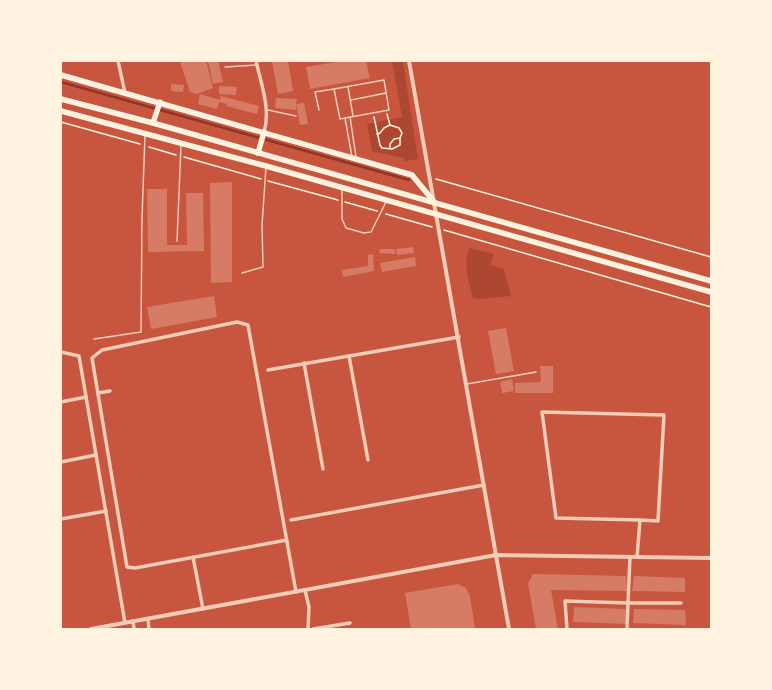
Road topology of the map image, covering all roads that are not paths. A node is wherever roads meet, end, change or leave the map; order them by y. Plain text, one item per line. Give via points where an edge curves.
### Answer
1 (118, 61) edge
2 (410, 61) edge
3 (256, 63) edge
4 (225, 67) dead end
5 (61, 75) edge
6 (348, 86) junction
7 (334, 89) junction
8 (125, 93) junction
9 (386, 93) junction
10 (61, 99) edge
11 (350, 100) junction
12 (160, 102) junction
13 (266, 110) junction
14 (319, 110) dead end
15 (61, 111) edge
16 (296, 116) dead end
17 (353, 116) junction
18 (350, 117) junction
19 (345, 118) junction
20 (153, 123) junction
21 (264, 132) junction
22 (145, 133) junction
23 (181, 143) junction
24 (258, 153) junction
25 (354, 158) junction
26 (266, 166) junction
27 (342, 187) junction
28 (387, 200) junction
29 (435, 203) junction
30 (437, 214) junction
31 (177, 241) dead end
32 (242, 273) dead end
33 (711, 281) edge
34 (711, 292) edge
35 (459, 337) junction
36 (94, 339) dead end
37 (61, 352) edge
38 (349, 356) junction
39 (304, 363) junction
40 (268, 370) dead end
41 (536, 372) dead end
42 (467, 384) junction
43 (110, 391) dead end
44 (98, 393) junction
45 (86, 397) junction
46 (61, 402) edge
47 (96, 455) junction
48 (368, 460) dead end
49 (61, 462) edge
50 (323, 469) dead end
51 (484, 485) junction
52 (106, 511) junction
53 (61, 519) edge
54 (291, 520) dead end
55 (640, 520) junction
56 (287, 540) junction
57 (496, 555) junction
58 (193, 557) junction
59 (630, 557) junction
60 (637, 557) junction
61 (711, 558) edge
62 (305, 590) junction
63 (296, 592) junction
64 (628, 603) junction
65 (681, 603) dead end
66 (203, 609) junction
67 (148, 619) junction
68 (133, 621) junction
69 (125, 623) junction
70 (350, 623) dead end
71 (91, 629) edge
72 (134, 629) edge
73 (149, 629) edge
74 (308, 629) edge
75 (312, 629) edge
76 (509, 629) edge
77 (567, 629) edge
78 (626, 629) edge

1 - 8 street
2 - 29 street
3 - 4 lane
3 - 13 street
5 - 8 main road
6 - 7 lane
6 - 9 lane via 384,80
6 - 11 lane
7 - 14 lane via 315,92
7 - 19 lane via 340,119
8 - 12 main road
9 - 11 lane
9 - 17 lane via 389,110
10 - 20 main road
11 - 17 lane
12 - 20 main road
12 - 21 main road
13 - 16 lane
13 - 21 street via 267,124
15 - 22 main road
17 - 18 lane
18 - 19 lane
18 - 25 lane
19 - 25 lane
20 - 24 main road
21 - 24 main road
21 - 25 main road
22 - 23 main road
22 - 36 lane via 141,332
23 - 26 main road
23 - 31 lane
24 - 29 main road
25 - 29 main road via 412,175
26 - 27 main road
26 - 32 lane via 262,225 263,267
27 - 28 main road
27 - 28 lane via 342,219 346,228 364,233 371,232
28 - 30 main road
29 - 30 street
29 - 33 main road
30 - 34 main road
30 - 35 street
35 - 38 street
35 - 42 street
37 - 45 street via 79,356
38 - 39 street
38 - 48 street
39 - 40 street
39 - 50 street
41 - 42 lane
42 - 51 street
43 - 44 street
44 - 56 street via 92,358 102,350 237,322 248,326
44 - 58 street via 127,567 136,568
45 - 46 street
45 - 47 street
47 - 49 street
47 - 52 street
51 - 54 street
51 - 57 street
52 - 53 street
52 - 69 street
55 - 55 street via 658,520 664,415 542,412 556,518
55 - 60 street
56 - 58 street
56 - 63 street
57 - 59 street
57 - 62 street
57 - 76 street
58 - 66 street
59 - 60 street
59 - 64 street
60 - 61 street
62 - 63 street
62 - 74 street
63 - 66 street
64 - 65 street
64 - 77 street via 565,601
64 - 78 street
66 - 67 street
67 - 68 street
67 - 73 street
68 - 69 street
68 - 72 street
69 - 71 street
70 - 75 street

